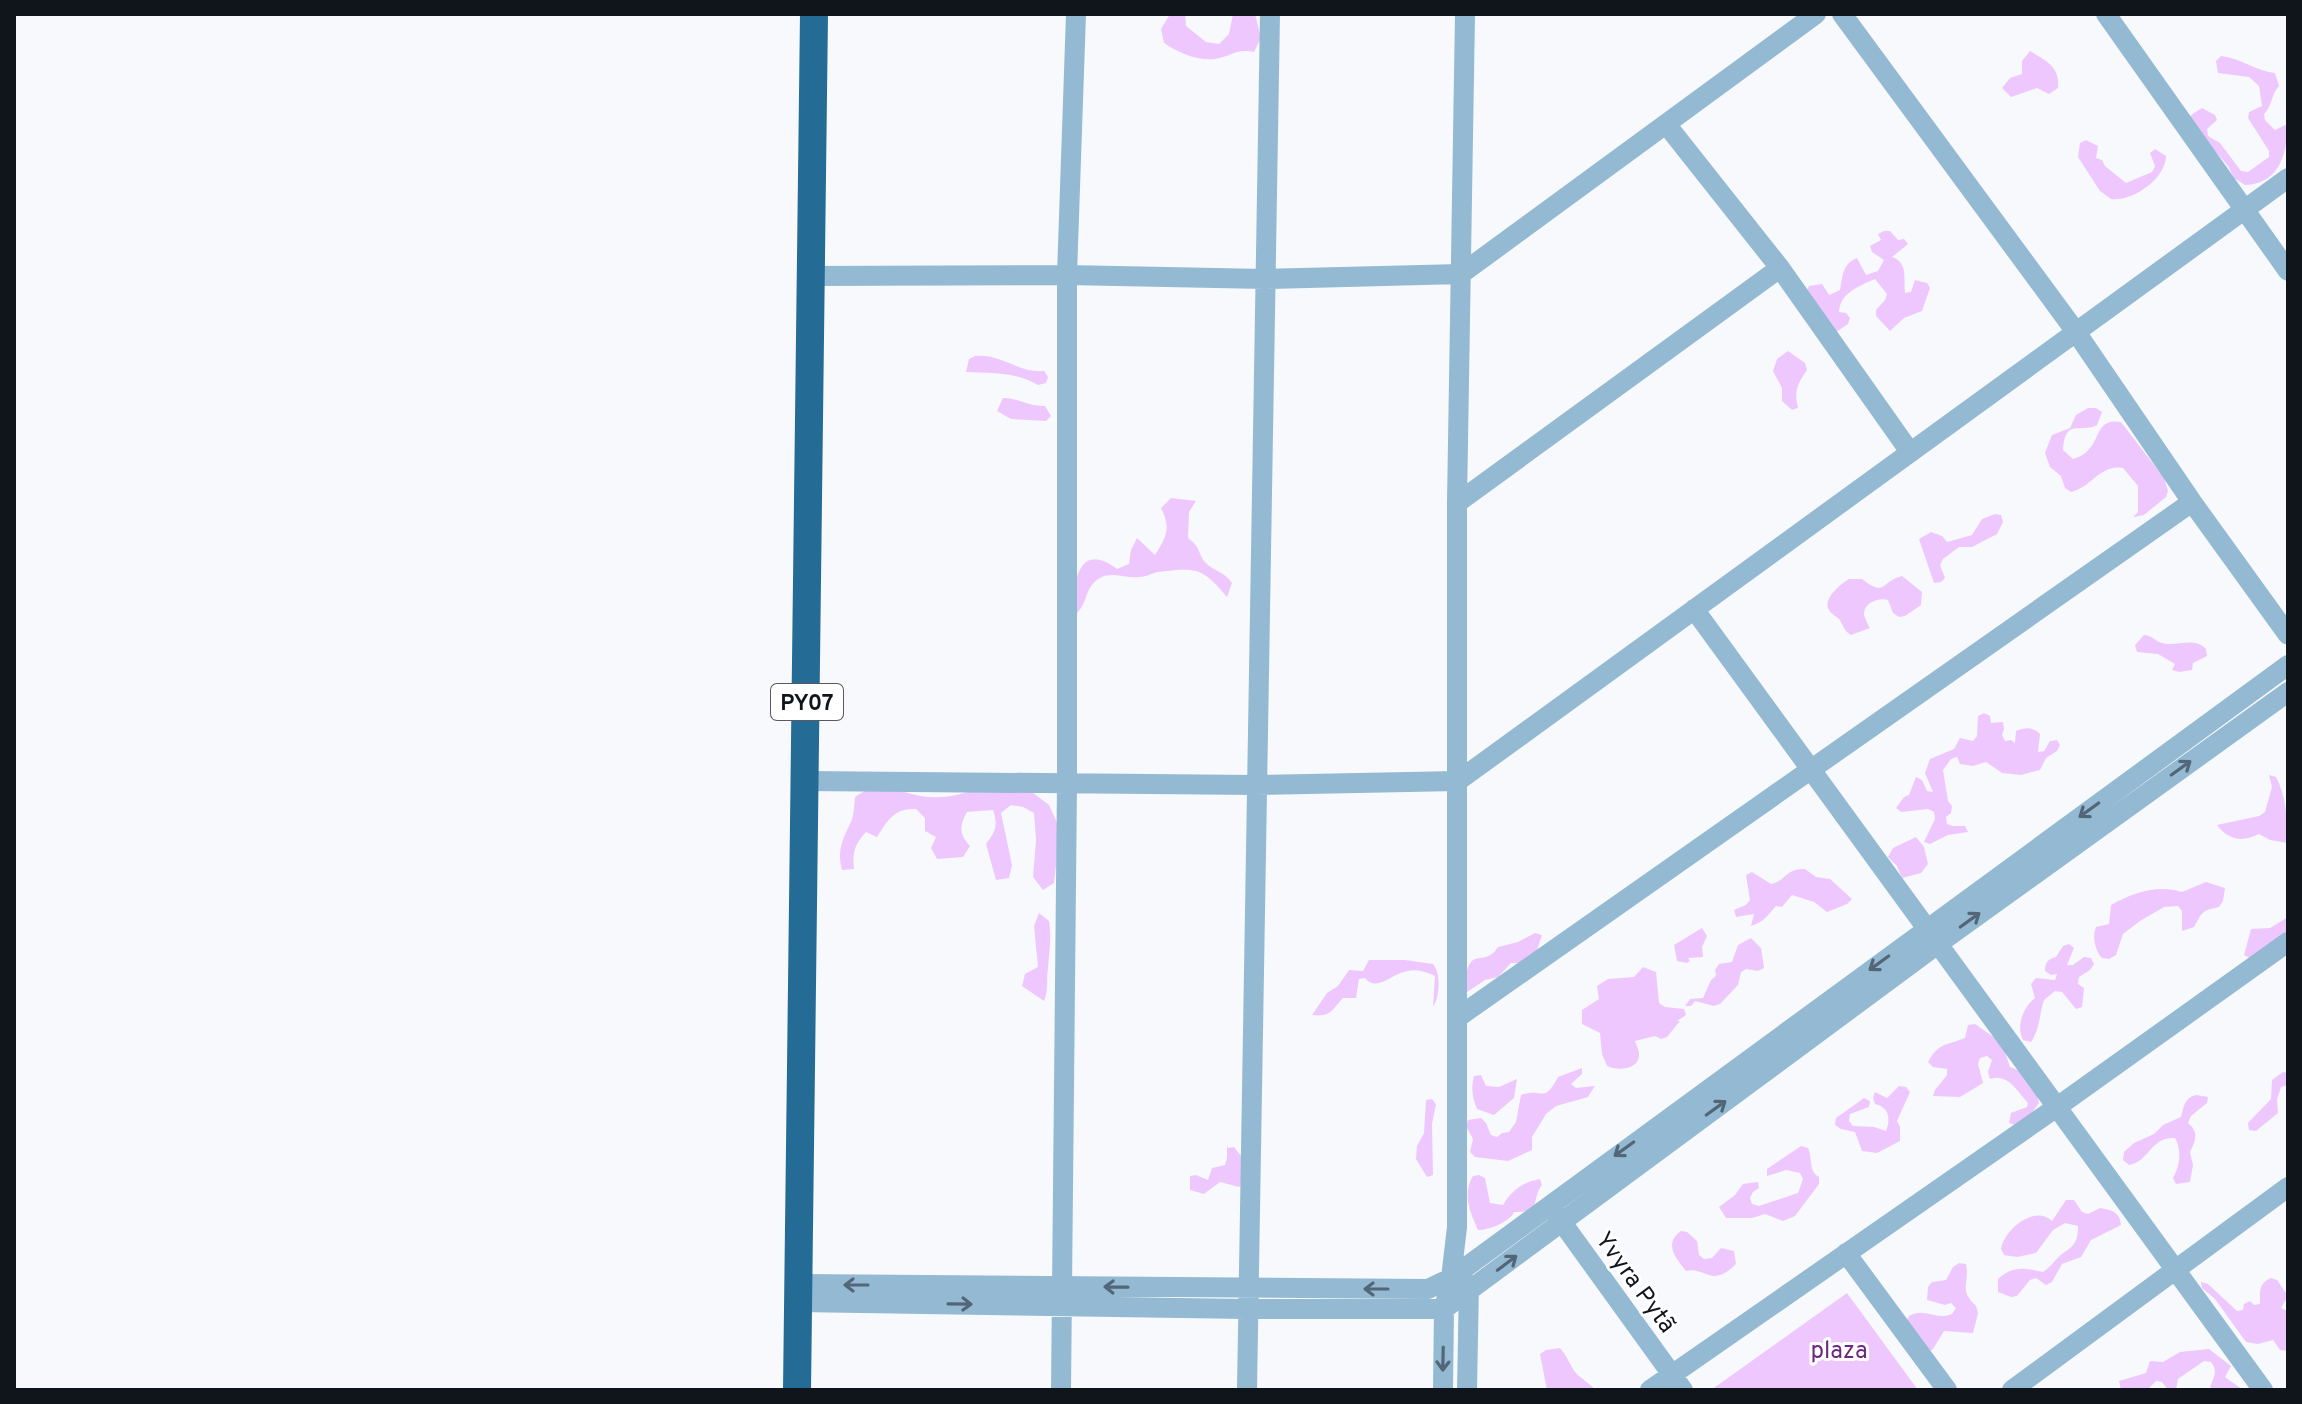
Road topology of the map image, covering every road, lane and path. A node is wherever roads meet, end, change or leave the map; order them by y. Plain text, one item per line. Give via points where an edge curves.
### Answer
1 (814, 14) edge
2 (1076, 14) edge
3 (1270, 14) edge
4 (1465, 14) edge
5 (1816, 14) edge
6 (1842, 14) edge
7 (2106, 14) edge
8 (1666, 124) junction
9 (2288, 178) edge
10 (2245, 209) junction
11 (1780, 268) junction
12 (2288, 271) edge
13 (1461, 274) junction
14 (1067, 275) junction
15 (810, 276) junction
16 (1265, 279) junction
17 (2076, 332) junction
18 (1910, 452) junction
19 (2192, 502) junction
20 (1457, 503) junction
21 (1694, 609) junction
22 (2288, 635) edge
23 (2288, 665) edge
24 (2288, 692) edge
25 (1811, 769) junction
26 (806, 781) junction
27 (1458, 781) junction
28 (1067, 783) junction
29 (1255, 785) junction
30 (1933, 935) junction
31 (2288, 942) edge
32 (1457, 1018) junction
33 (2057, 1107) junction
34 (2288, 1187) edge
35 (1550, 1203) junction
36 (1561, 1223) junction
37 (1457, 1227) junction
38 (1846, 1253) junction
39 (1471, 1261) junction
40 (2176, 1270) junction
41 (1451, 1278) junction
42 (1469, 1291) junction
43 (799, 1293) junction
44 (1062, 1296) junction
45 (1249, 1299) junction
46 (1444, 1309) junction
47 (1677, 1382) edge
48 (797, 1390) edge
49 (1061, 1390) edge
50 (1247, 1390) edge
51 (1443, 1390) edge
52 (1467, 1390) edge
53 (1650, 1390) edge
54 (1947, 1390) edge
55 (2012, 1390) edge
56 (2263, 1390) edge

1 - 15 highway, PY07
2 - 14 street
3 - 16 street
4 - 13 street
5 - 8 street
6 - 17 street
7 - 10 street
8 - 11 street
8 - 13 street
9 - 10 street
10 - 12 street
10 - 17 street
11 - 18 street
11 - 20 street
13 - 16 street
13 - 20 street
14 - 15 street
14 - 16 street
14 - 28 street
15 - 26 highway, PY07
16 - 29 street
17 - 18 street
17 - 19 street
18 - 21 street
19 - 22 street
19 - 25 street
20 - 27 street
21 - 25 street
21 - 27 street
23 -> 30 street
30 -> 24 street
25 - 30 street
25 - 32 street
26 - 28 street
26 - 43 highway, PY07
27 - 29 street
27 - 32 street
28 - 29 street
28 - 44 street
29 - 45 street
30 - 33 street
30 -> 35 street
36 -> 30 street
31 - 33 street
32 - 37 street
33 - 38 street
33 - 40 street
34 - 40 street
35 - 36 street, Yvyra Pytã
35 - 39 street
42 -> 36 street
36 - 47 street, Yvyra Pytã
37 - 39 street
37 - 41 street
38 - 47 street
38 - 54 street
39 - 41 street
39 - 42 street
40 - 55 street
40 - 56 street
41 -> 45 street via 1428,1289
41 - 46 street
42 - 46 street
42 - 52 street
43 - 44 street
43 - 48 highway, PY07
44 - 45 street
44 - 49 street
45 - 46 street
45 - 50 street
46 -> 51 street
47 - 53 street

